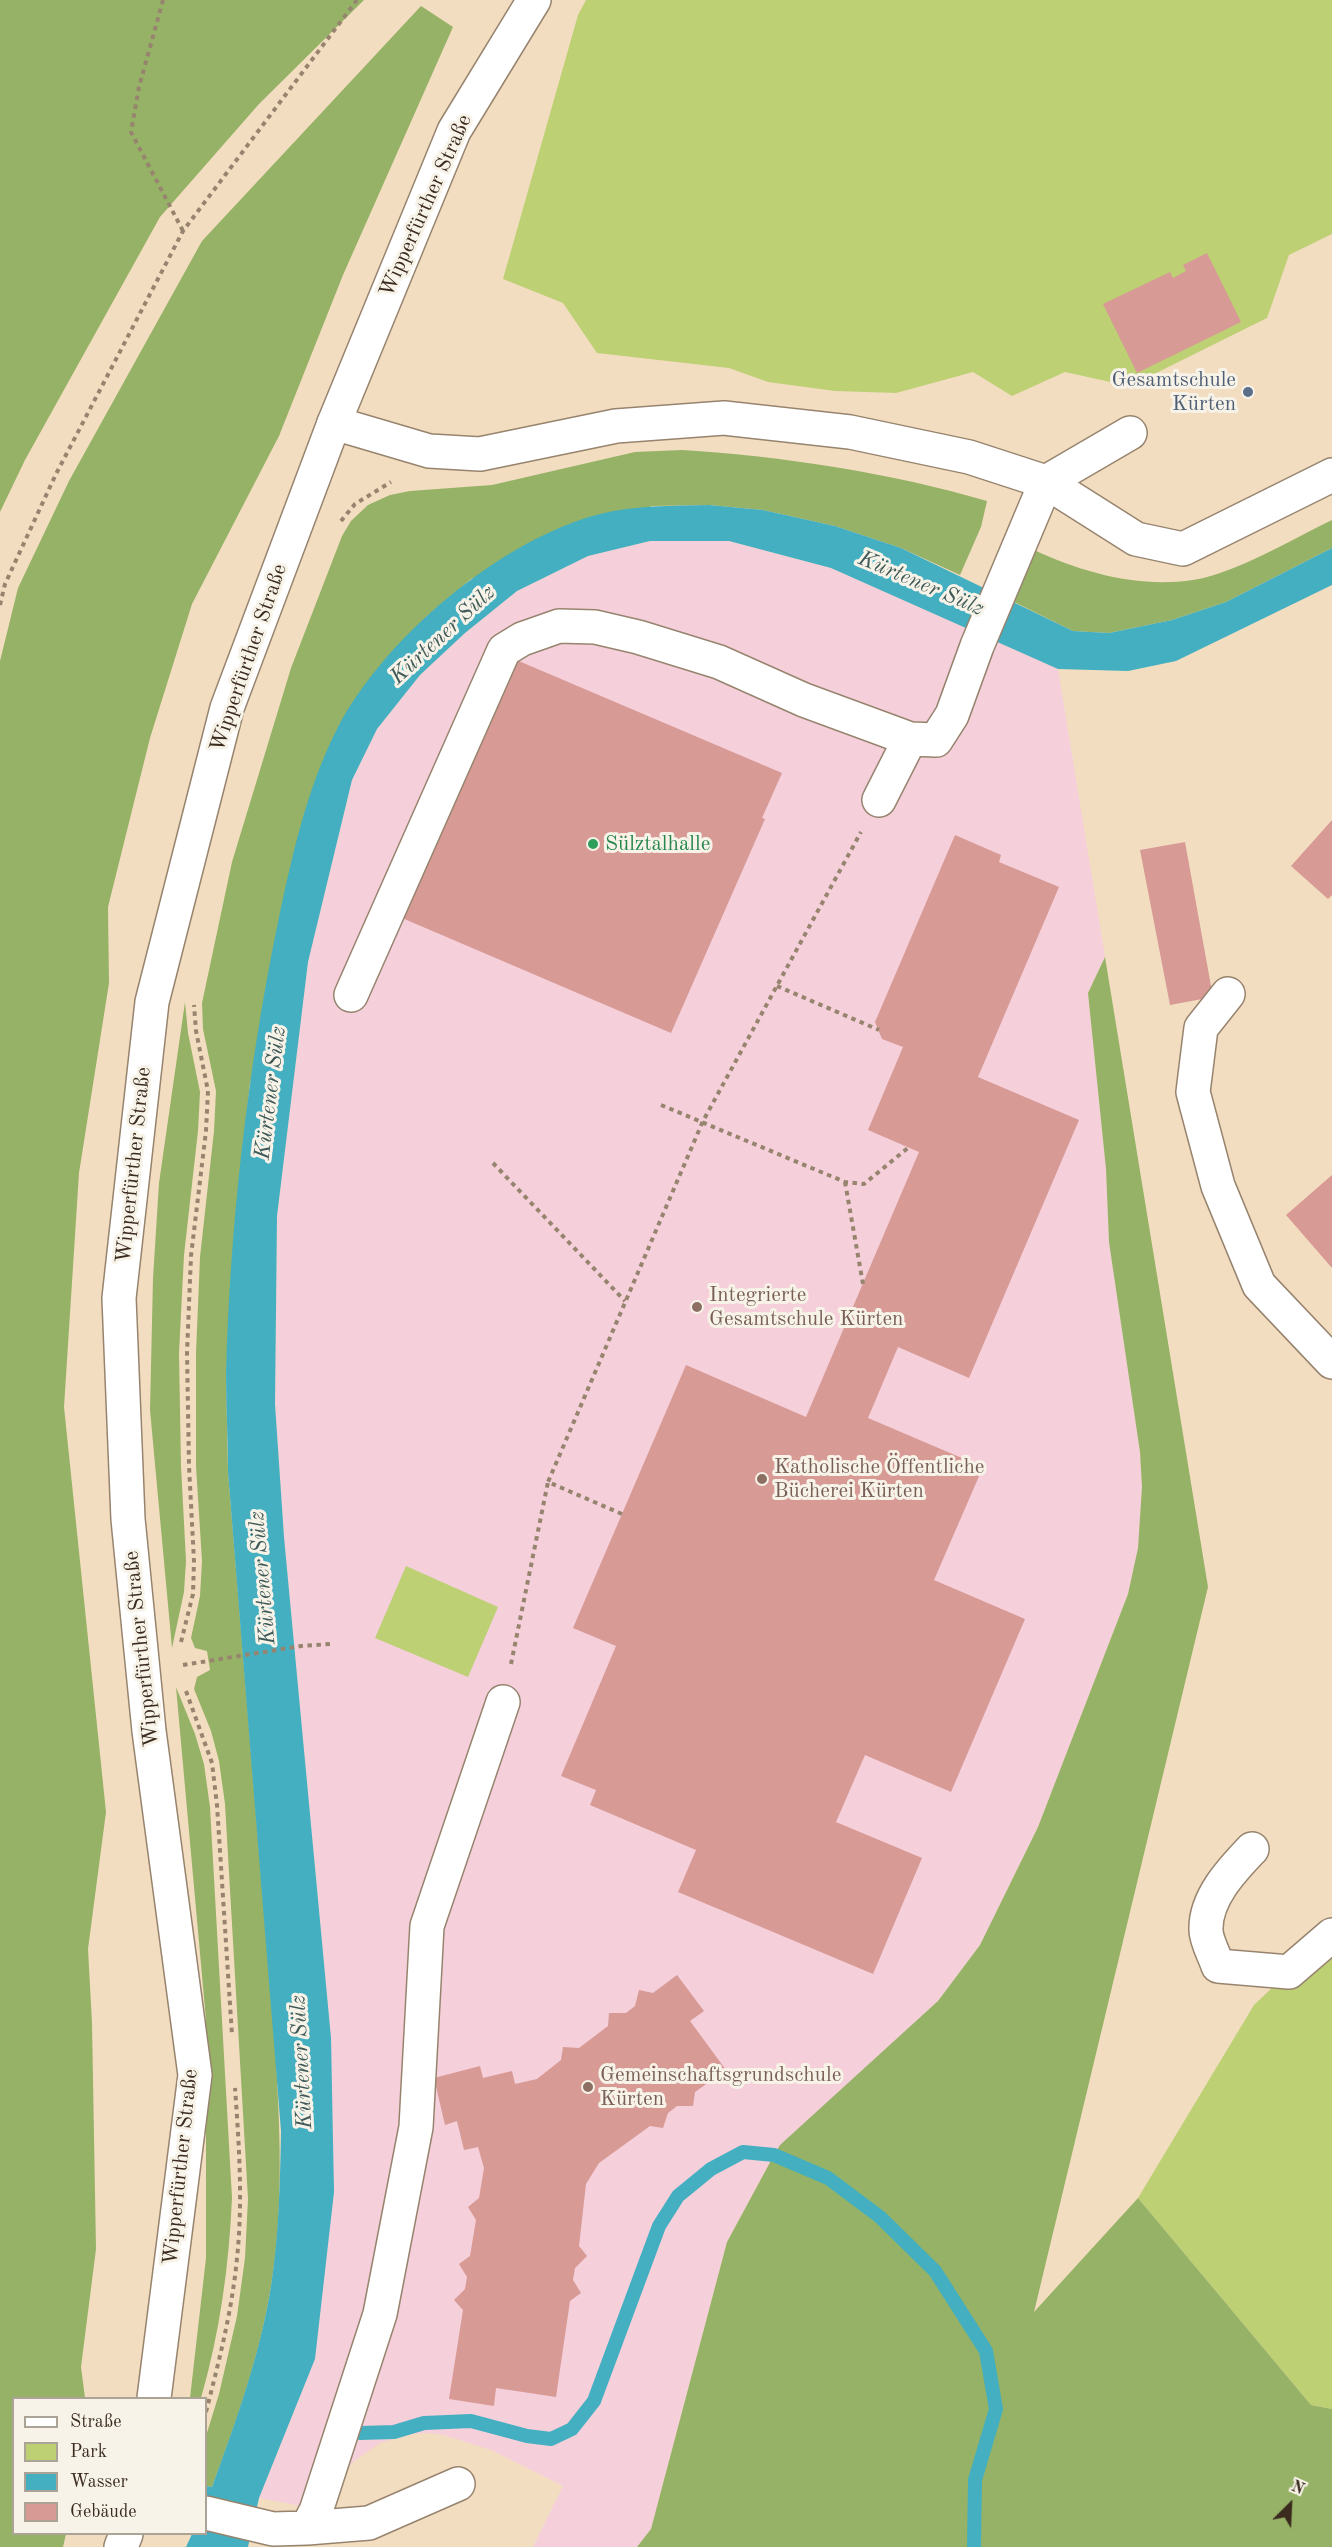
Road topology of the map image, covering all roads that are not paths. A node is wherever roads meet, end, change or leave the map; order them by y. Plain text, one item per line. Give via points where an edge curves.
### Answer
1 (534, 0) edge
2 (333, 423) junction
3 (1130, 434) dead end
4 (1332, 475) edge
5 (1046, 482) junction
6 (910, 739) junction
7 (879, 800) road end
8 (1228, 994) dead end
9 (351, 995) dead end
10 (1332, 1362) edge
11 (503, 1702) road end
12 (1252, 1849) dead end
13 (1332, 1935) edge
14 (154, 2397) edge
15 (458, 2484) dead end
16 (207, 2513) edge
17 (311, 2520) junction

1 - 2 main road, Wipperfürther Straße via 454,131
2 - 5 main road via 429,451 480,454 616,426 724,418 850,432 969,457
2 - 14 main road, Wipperfürther Straße via 227,708 152,1002 119,1298 128,1519 149,1731 195,2075
3 - 5 main road
4 - 5 main road via 1183,549 1136,539
5 - 6 main road via 952,715 936,740
6 - 7 main road
6 - 9 main road via 804,700 719,662 638,637 596,627 559,626 522,639 504,650
8 - 10 main road via 1201,1028 1192,1092 1218,1186 1259,1285
11 - 17 main road via 427,1926 416,2127 380,2314
12 - 13 main road via 1228,1874 1210,1909 1206,1931 1218,1966 1289,1972
15 - 17 main road via 369,2523
16 - 17 main road via 273,2529

